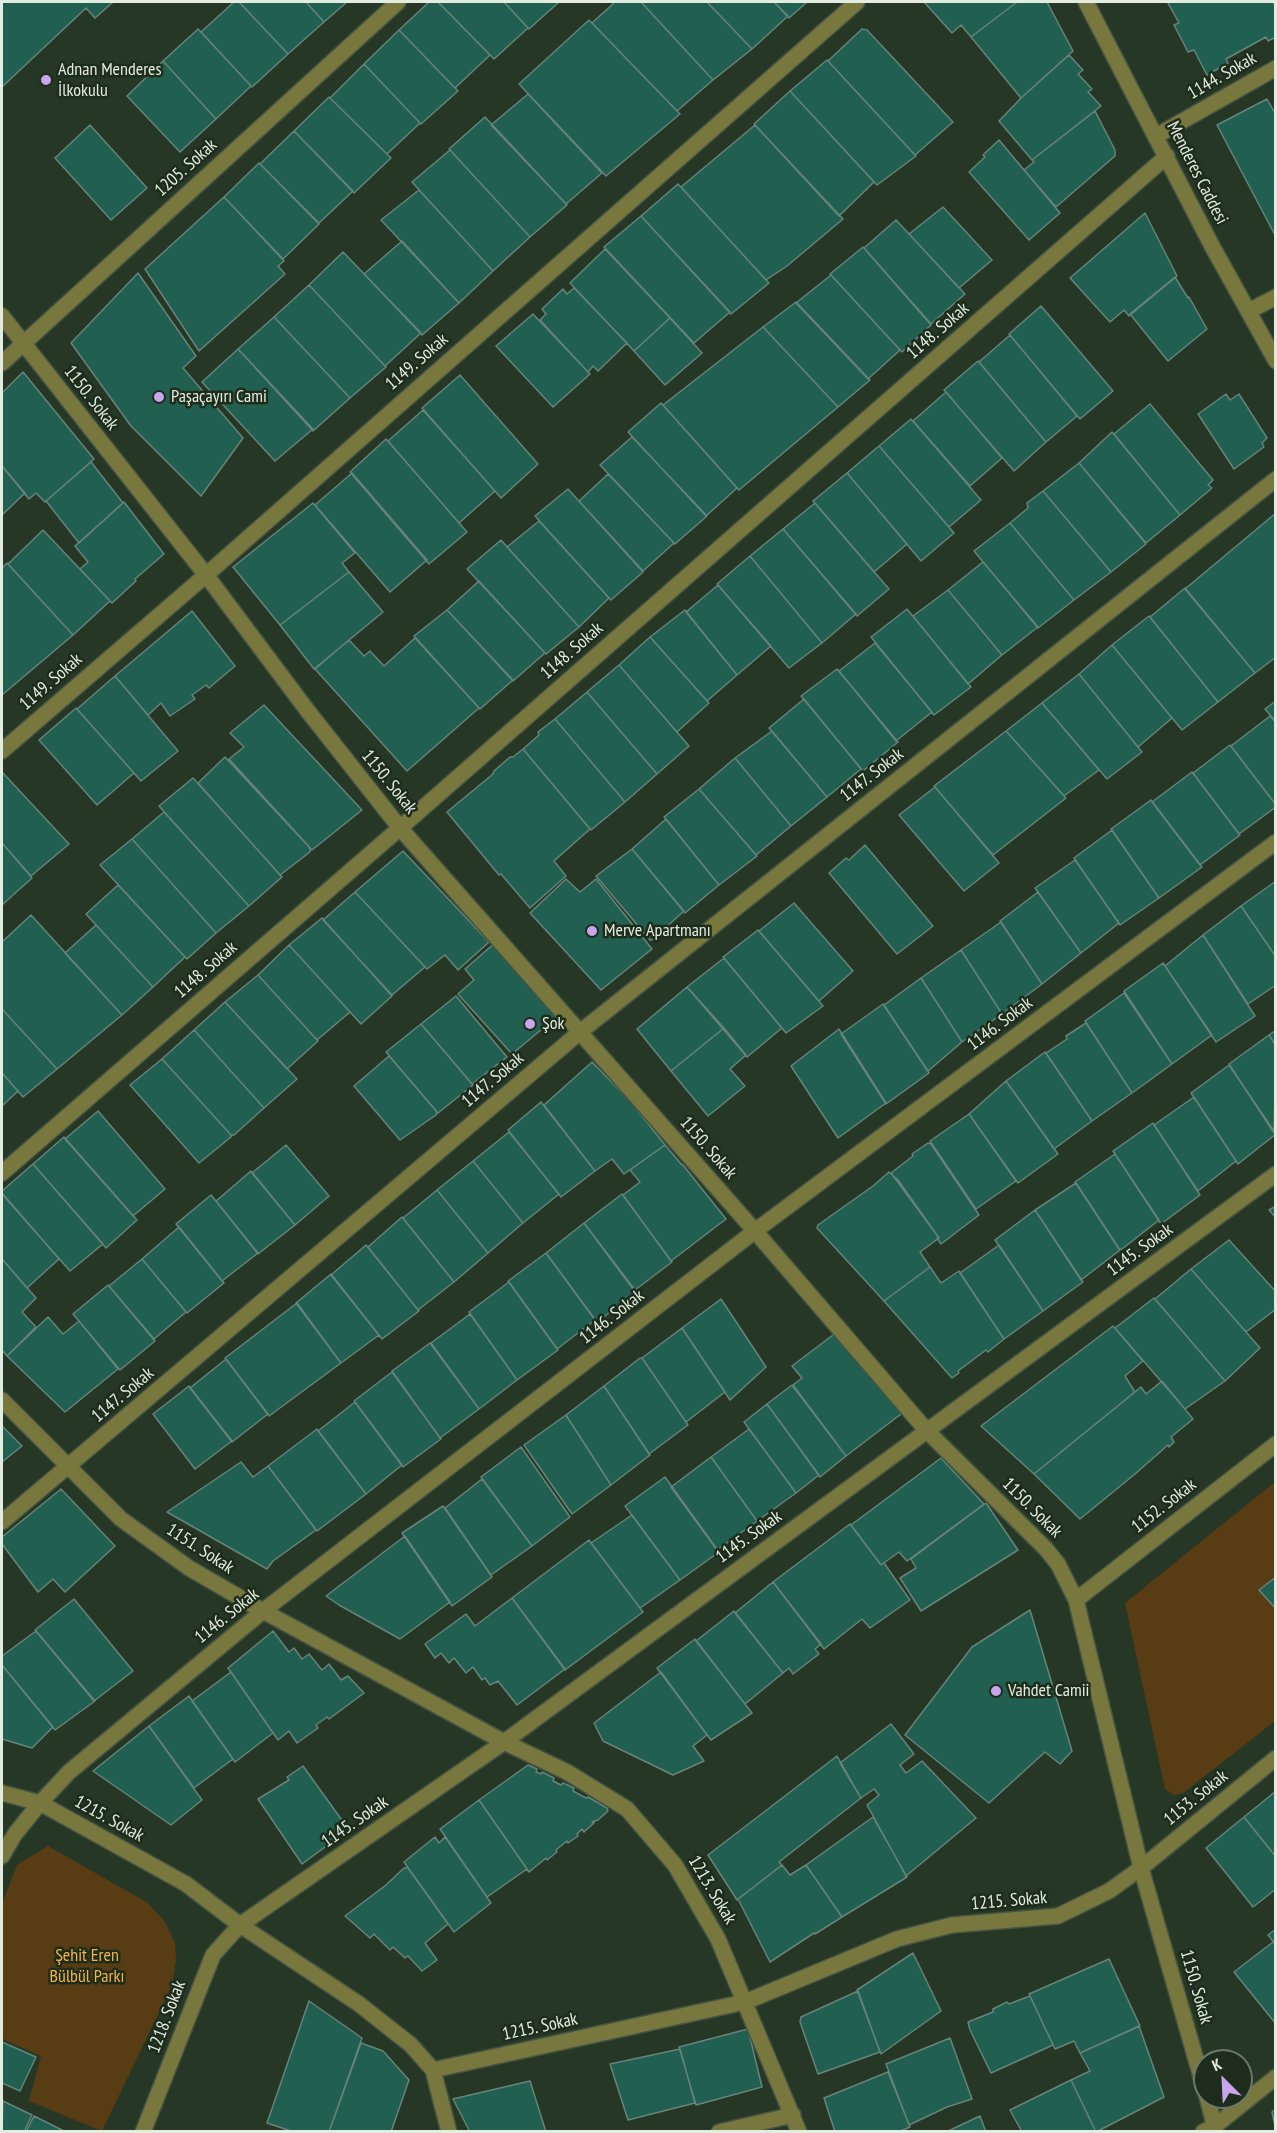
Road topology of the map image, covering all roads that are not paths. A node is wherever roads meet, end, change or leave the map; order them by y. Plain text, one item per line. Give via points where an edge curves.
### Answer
1 (398, 2) edge
2 (857, 2) edge
3 (1086, 2) edge
4 (1275, 68) edge
5 (1156, 136) junction
6 (1167, 156) junction
7 (1275, 297) edge
8 (1249, 311) junction
9 (2, 316) edge
10 (23, 343) junction
11 (1275, 361) edge
12 (2, 363) edge
13 (1275, 479) edge
14 (206, 574) junction
15 (2, 751) edge
16 (400, 828) junction
17 (1275, 842) edge
18 (580, 1032) junction
19 (2, 1173) edge
20 (1275, 1174) edge
21 (755, 1231) junction
22 (2, 1400) edge
23 (927, 1431) junction
24 (1275, 1444) edge
25 (68, 1468) junction
26 (2, 1522) edge
27 (1076, 1600) junction
28 (263, 1611) junction
29 (504, 1742) junction
30 (1275, 1758) edge
31 (2, 1793) edge
32 (40, 1803) junction
33 (2, 1856) edge
34 (1142, 1868) junction
35 (240, 1925) junction
36 (745, 2002) junction
37 (1193, 2049) edge
38 (433, 2070) junction
39 (1275, 2078) edge
40 (1209, 2109) edge
41 (793, 2115) junction
42 (1212, 2130) edge
43 (144, 2132) edge
44 (449, 2132) edge
45 (719, 2132) edge
46 (799, 2132) edge

1 - 10 street, 1205. Sokak
2 - 14 street, 1149. Sokak
3 - 5 street, Menderes Caddesi
4 - 5 street, 1144. Sokak
5 - 6 street, Menderes Caddesi
6 - 8 street, Menderes Caddesi
6 - 16 street, 1148. Sokak
7 - 8 street
8 - 11 street, Menderes Caddesi
9 - 10 street, 1150. Sokak
10 - 12 street, 1205. Sokak
10 - 14 street, 1150. Sokak
13 - 18 street, 1147. Sokak
14 - 15 street, 1149. Sokak
14 - 16 street, 1150. Sokak
16 - 18 street, 1150. Sokak
16 - 19 street, 1148. Sokak
17 - 21 street, 1146. Sokak
18 - 21 street, 1150. Sokak
18 - 25 street, 1147. Sokak
20 - 23 street, 1145. Sokak
21 - 23 street, 1150. Sokak
21 - 28 street, 1146. Sokak
22 - 25 street, 1151. Sokak
23 - 27 street, 1150. Sokak via 1046,1549
23 - 29 street, 1145. Sokak
24 - 27 street, 1152. Sokak
25 - 26 street, 1147. Sokak
25 - 28 street, 1151. Sokak via 121,1519 189,1568
27 - 34 street, 1150. Sokak
28 - 29 street, 1151. Sokak
28 - 32 street, 1146. Sokak via 69,1772
29 - 35 street, 1145. Sokak
29 - 36 street, 1213. Sokak via 567,1772 627,1809 675,1865 718,1939
30 - 34 street, 1153. Sokak
31 - 32 street, 1215. Sokak
32 - 33 street, 1146. Sokak
32 - 35 street, 1215. Sokak via 186,1884
34 - 36 street, 1215. Sokak via 1109,1891 1058,1916 952,1925 897,1939
34 - 37 street, 1150. Sokak
35 - 38 street, 1215. Sokak via 359,2004 411,2045
35 - 43 street, 1218. Sokak via 213,1954
36 - 38 street, 1215. Sokak
36 - 41 street, 1213. Sokak
38 - 44 street
39 - 42 street
40 - 42 street
41 - 45 street
41 - 46 street, 1213. Sokak

